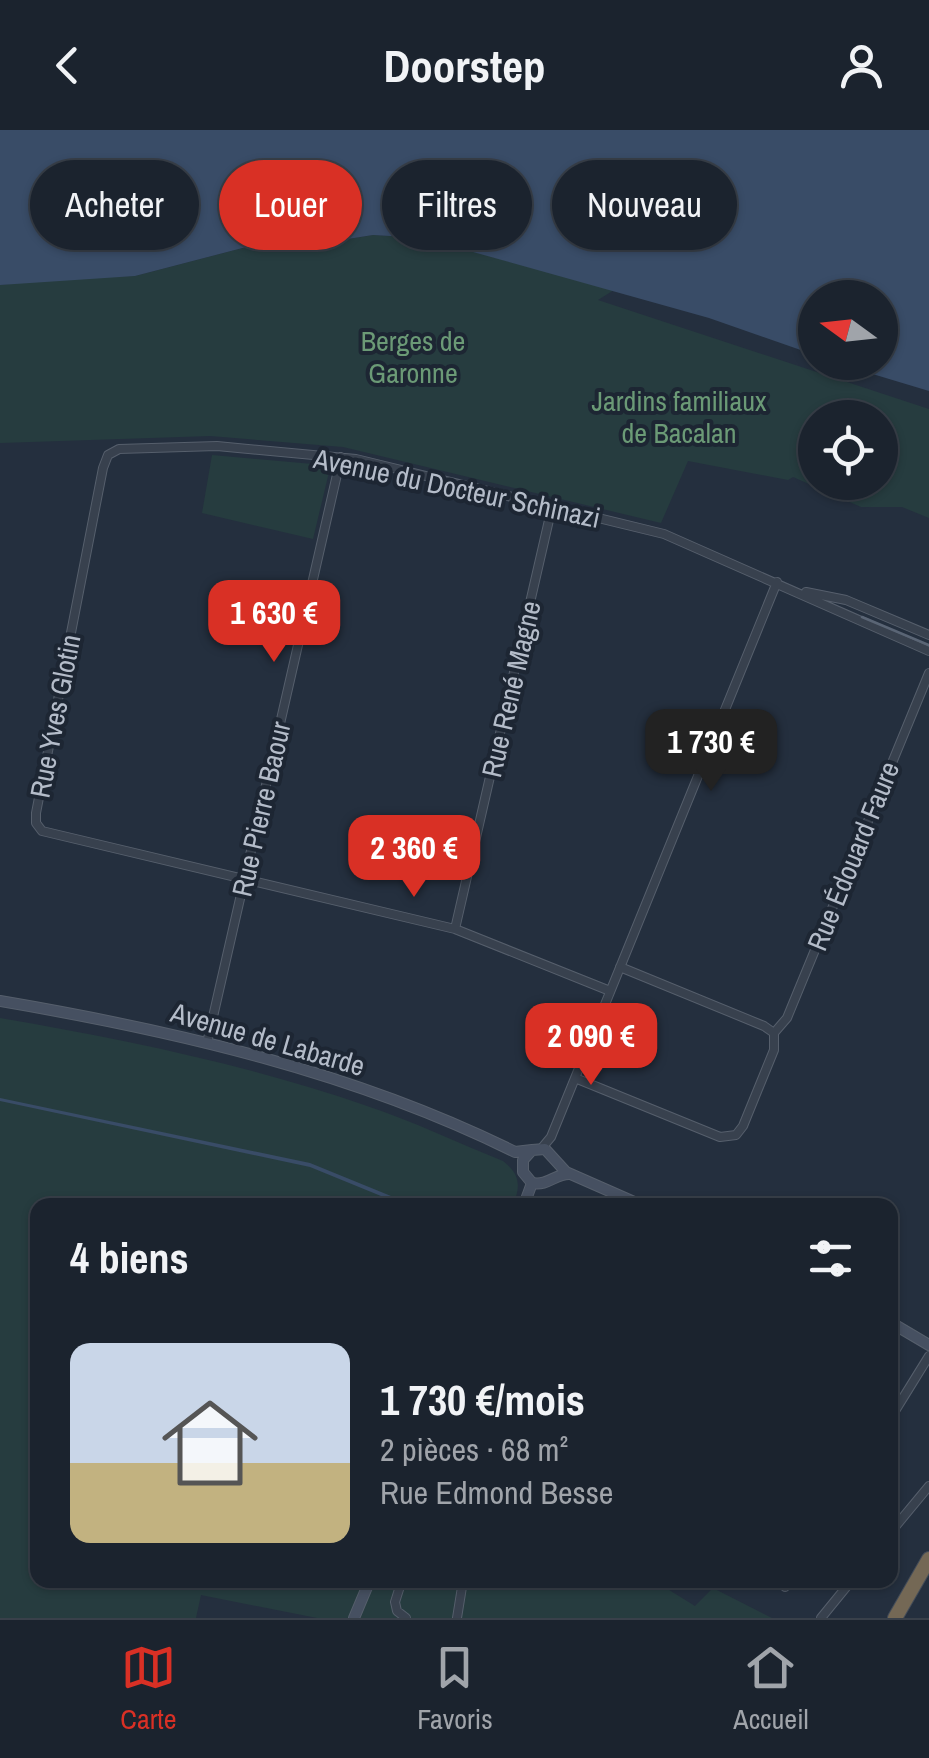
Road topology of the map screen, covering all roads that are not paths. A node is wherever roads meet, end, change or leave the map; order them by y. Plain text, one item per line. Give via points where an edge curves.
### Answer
1 (108, 455) joint
2 (341, 457) junction
3 (552, 507) junction
4 (778, 582) junction
5 (796, 590) junction
6 (929, 635) edge
7 (929, 651) edge
8 (928, 674) edge
9 (244, 880) junction
10 (456, 929) junction
11 (620, 967) junction
12 (610, 992) junction
13 (0, 1001) edge
14 (774, 1032) junction
15 (207, 1043) junction
16 (575, 1078) junction
17 (551, 1137) junction
18 (536, 1150) junction
19 (515, 1152) junction
20 (555, 1158) junction
21 (522, 1164) junction
22 (569, 1174) junction
23 (553, 1178) junction
24 (532, 1183) junction
25 (527, 1198) edge
26 (625, 1198) edge
27 (898, 1327) edge
28 (929, 1345) edge
29 (929, 1356) edge
30 (898, 1406) edge
31 (929, 1486) edge
32 (898, 1524) edge
33 (929, 1559) edge
34 (929, 1578) edge
35 (367, 1588) edge
36 (399, 1588) edge
37 (462, 1588) edge
38 (845, 1588) edge
39 (354, 1618) edge
40 (406, 1618) edge
41 (457, 1618) edge
42 (821, 1618) edge
43 (895, 1618) edge
44 (906, 1618) edge

1 - 2 street, Avenue du Docteur Schinazi via 118,449 217,446
1 - 9 street, Rue Yves Glotin via 36,823 52,836
2 - 3 street, Avenue du Docteur Schinazi
2 - 9 street, Rue Pierre Baour
3 - 4 street, Avenue du Docteur Schinazi via 664,534
3 - 10 street, Rue René Magne
4 - 5 street, Avenue du Docteur Schinazi
4 - 11 street
5 - 6 street, Avenue du Docteur Schinazi via 846,600
5 - 7 street, Avenue du Docteur Schinazi
7 - 8 street, Rue Édouard Faure
8 - 14 street, Rue Édouard Faure via 787,1018
9 - 10 street
9 - 15 street, Rue Pierre Baour
10 - 12 street
11 - 12 street
11 - 14 street
12 - 16 street
13 - 15 main road, Avenue de Labarde
14 - 16 street, Rue Édouard Faure via 774,1050 743,1126 731,1137
15 - 19 main road, Avenue de Labarde via 366,1089
16 - 17 street
17 - 18 street
17 - 20 street
18 - 19 main road, Avenue de Labarde
18 - 20 main road
18 - 21 main road
19 - 21 main road
20 - 22 main road
20 - 23 main road
21 - 24 main road
22 - 23 main road
22 - 26 main road
23 - 24 main road
24 - 25 main road
27 - 28 main road
29 - 30 street
31 - 32 street
33 - 43 highway
34 - 44 highway
35 - 39 main road
36 - 40 street via 396,1611
37 - 41 street
38 - 42 street

